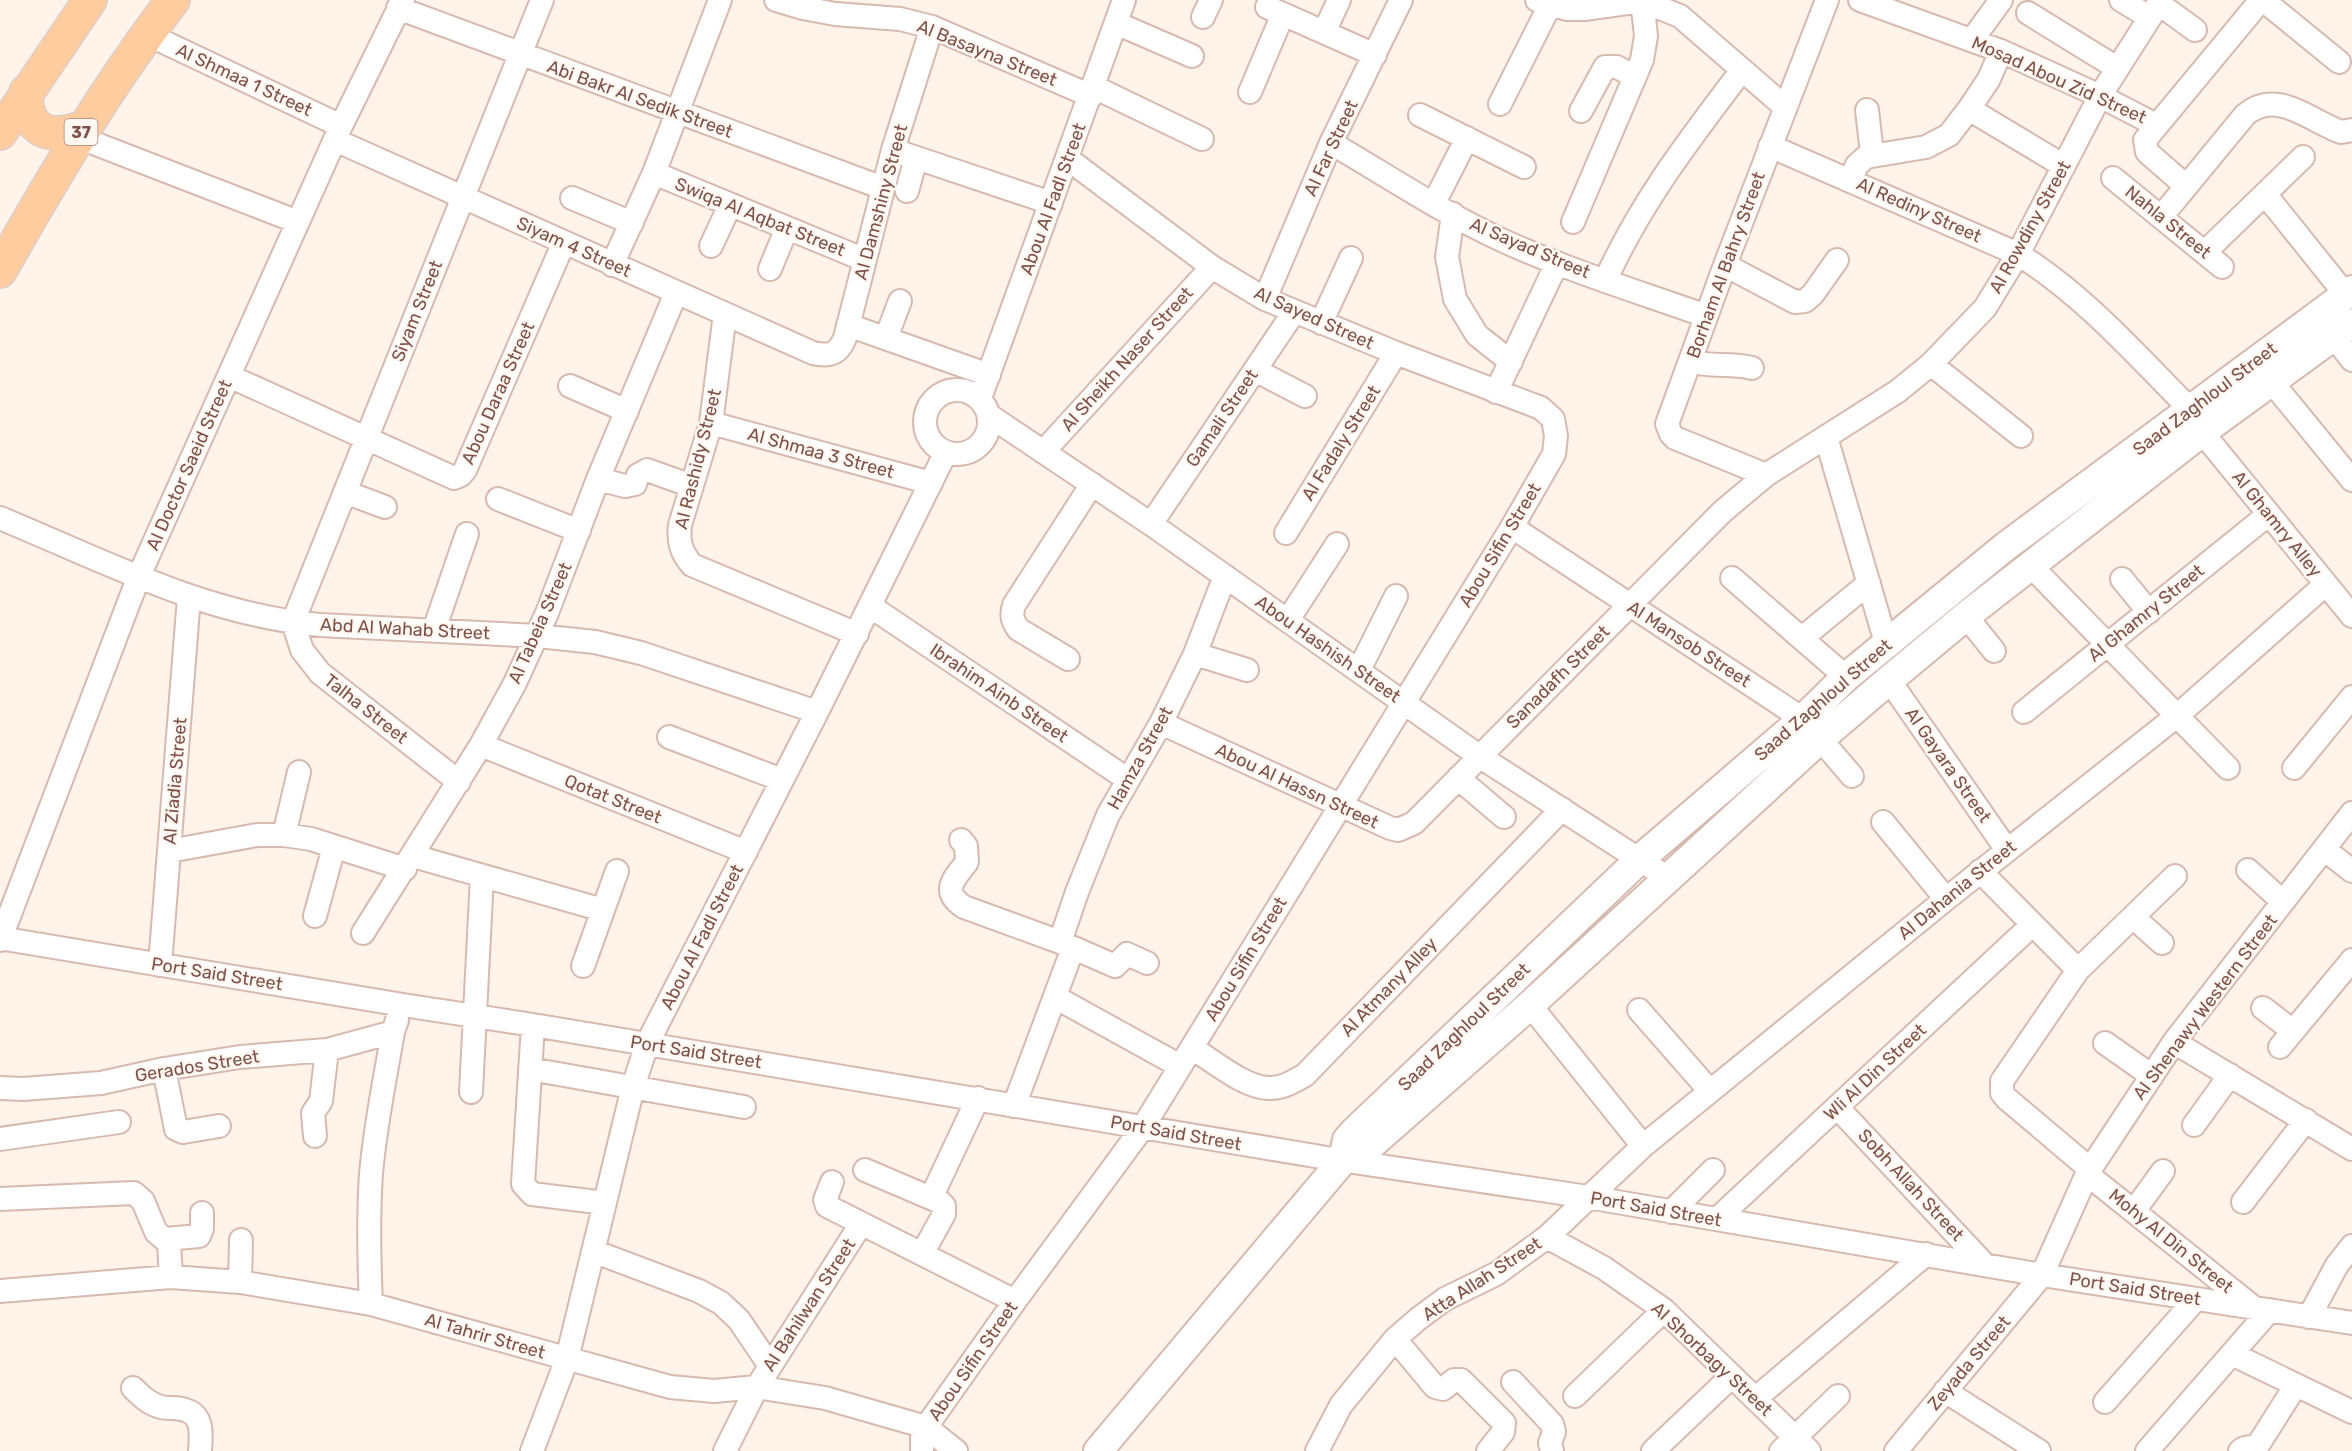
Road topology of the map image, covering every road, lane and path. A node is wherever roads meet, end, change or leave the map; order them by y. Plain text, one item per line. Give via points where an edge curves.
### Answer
1 (90, 0) edge
2 (173, 0) edge
3 (542, 0) edge
4 (720, 0) edge
5 (776, 0) edge
6 (1124, 0) edge
7 (1340, 0) edge
8 (1401, 0) edge
9 (1827, 0) edge
10 (1860, 0) edge
11 (2001, 0) edge
12 (2121, 0) edge
13 (2262, 0) edge
14 (1544, 2) edge
15 (1648, 2) edge
16 (400, 4) edge
17 (2156, 7) edge
18 (2028, 13) dead end
19 (1116, 23) junction
20 (932, 27) junction
21 (2194, 30) dead end
22 (1324, 32) junction
23 (147, 34) junction
24 (1972, 40) junction
25 (2001, 51) junction
26 (520, 54) junction
27 (1375, 55) junction
28 (1192, 56) dead end
29 (2339, 62) dead end
30 (2117, 68) junction
31 (1742, 70) junction
32 (1635, 77) junction
33 (1093, 91) junction
34 (26, 92) junction
35 (1251, 92) dead end
36 (2100, 96) junction
37 (1500, 104) dead end
38 (1785, 107) junction
39 (1867, 110) dead end
40 (1969, 110) junction
41 (1581, 111) dead end
42 (678, 112) junction
43 (1420, 115) dead end
44 (2156, 125) junction
45 (2352, 130) edge
46 (81, 132) junction
47 (0, 133) edge
48 (338, 133) junction
49 (1467, 138) junction
50 (1202, 139) dead end
51 (1331, 143) junction
52 (1770, 146) junction
53 (893, 150) junction
54 (1872, 154) junction
55 (2303, 157) dead end
56 (916, 158) junction
57 (1068, 159) junction
58 (2064, 166) junction
59 (1524, 167) dead end
60 (654, 173) junction
61 (2113, 178) dead end
62 (1850, 180) junction
63 (2186, 186) junction
64 (883, 188) junction
65 (907, 191) dead end
66 (2265, 194) junction
67 (463, 198) junction
68 (573, 198) dead end
69 (1051, 203) junction
70 (1434, 203) junction
71 (730, 205) junction
72 (1453, 214) junction
73 (2161, 217) junction
74 (298, 222) junction
75 (1573, 222) dead end
76 (632, 223) junction
77 (787, 228) junction
78 (564, 243) junction
79 (711, 246) dead end
80 (2205, 252) junction
81 (2018, 254) junction
82 (3, 255) edge
83 (1351, 258) dead end
84 (865, 260) junction
85 (1837, 260) dead end
86 (1557, 263) junction
87 (612, 265) junction
88 (1725, 265) junction
89 (1212, 267) junction
90 (2222, 267) dead end
91 (770, 269) dead end
92 (1606, 279) junction
93 (2349, 292) edge
94 (676, 293) junction
95 (1265, 298) junction
96 (900, 301) dead end
97 (1294, 312) junction
98 (725, 314) junction
99 (1706, 316) junction
100 (1321, 323) junction
101 (848, 325) junction
102 (2342, 330) edge
103 (886, 338) junction
104 (813, 353) joint
105 (1396, 353) junction
106 (1690, 360) junction
107 (2352, 360) edge
108 (1511, 362) junction
109 (1930, 364) junction
110 (1752, 368) dead end
111 (1255, 370) junction
112 (989, 375) junction
113 (229, 376) junction
114 (2271, 381) junction
115 (570, 386) dead end
116 (1496, 392) junction
117 (1305, 396) dead end
118 (985, 407) junction
119 (627, 411) junction
120 (2196, 421) junction
121 (711, 423) junction
122 (2021, 436) dead end
123 (1826, 437) junction
124 (366, 439) junction
125 (946, 452) junction
126 (1043, 452) junction
127 (1554, 454) joint
128 (1766, 475) junction
129 (598, 479) junction
130 (2352, 480) edge
131 (931, 483) junction
132 (1092, 484) junction
133 (692, 486) junction
134 (345, 492) junction
135 (498, 499) dead end
136 (385, 507) dead end
137 (2269, 514) junction
138 (0, 518) edge
139 (1151, 524) junction
140 (1512, 527) junction
141 (579, 531) junction
142 (1286, 533) dead end
143 (467, 534) dead end
144 (1337, 544) dead end
145 (2030, 565) junction
146 (139, 576) junction
147 (1225, 576) junction
148 (1732, 578) dead end
149 (2122, 579) dead end
150 (1869, 583) junction
151 (2325, 584) junction
152 (1396, 596) dead end
153 (189, 597) junction
154 (1630, 605) junction
155 (870, 606) junction
156 (2149, 612) junction
157 (1966, 616) junction
158 (2352, 616) edge
159 (1288, 620) junction
160 (293, 622) junction
161 (434, 630) junction
162 (856, 634) junction
163 (538, 636) junction
164 (1802, 638) junction
165 (1886, 643) junction
166 (2108, 644) junction
167 (1995, 651) dead end
168 (1195, 654) junction
169 (1068, 659) dead end
170 (1247, 670) dead end
171 (1359, 670) junction
172 (1846, 677) junction
173 (1889, 680) junction
174 (2352, 697) edge
175 (1403, 702) junction
176 (817, 712) junction
177 (2024, 712) dead end
178 (2178, 716) junction
179 (1161, 723) junction
180 (1811, 729) junction
181 (669, 737) dead end
182 (481, 745) junction
183 (1479, 756) junction
184 (2228, 768) dead end
185 (2294, 768) dead end
186 (299, 772) dead end
187 (1852, 776) dead end
188 (1458, 778) junction
189 (1127, 779) junction
190 (782, 780) junction
191 (459, 782) junction
192 (1340, 806) junction
193 (1562, 809) junction
194 (2352, 813) edge
195 (1504, 816) dead end
196 (1882, 822) dead end
197 (284, 835) junction
198 (961, 840) dead end
199 (334, 847) junction
200 (2325, 849) junction
201 (2007, 850) junction
202 (169, 851) junction
203 (746, 852) junction
204 (1640, 859) junction
205 (409, 863) junction
206 (2248, 870) dead end
207 (617, 871) dead end
208 (1980, 871) junction
209 (2352, 871) edge
210 (482, 876) junction
211 (2175, 876) dead end
212 (1668, 878) junction
213 (1946, 899) junction
214 (2283, 902) junction
215 (603, 910) junction
216 (315, 916) dead end
217 (2133, 917) junction
218 (2032, 925) junction
219 (363, 933) dead end
220 (0, 939) edge
221 (2162, 943) dead end
222 (1067, 945) junction
223 (2352, 960) edge
224 (1147, 963) dead end
225 (160, 965) junction
226 (583, 966) dead end
227 (2078, 970) junction
228 (1054, 997) junction
229 (403, 1005) junction
230 (1530, 1005) junction
231 (2263, 1008) dead end
232 (1639, 1010) dead end
233 (475, 1016) junction
234 (533, 1024) junction
235 (393, 1032) junction
236 (2174, 1042) junction
237 (2105, 1043) dead end
238 (647, 1044) junction
239 (327, 1050) junction
240 (1186, 1057) junction
241 (164, 1069) junction
242 (530, 1069) junction
243 (2230, 1075) junction
244 (2152, 1076) junction
245 (633, 1087) junction
246 (0, 1088) edge
247 (1710, 1091) junction
248 (471, 1092) dead end
249 (978, 1098) junction
250 (1014, 1106) junction
251 (744, 1107) dead end
252 (1837, 1107) junction
253 (2306, 1120) junction
254 (119, 1122) dead end
255 (2194, 1125) dead end
256 (219, 1126) dead end
257 (1143, 1127) junction
258 (315, 1136) dead end
259 (0, 1139) edge
260 (1643, 1146) junction
261 (2352, 1149) edge
262 (1343, 1160) junction
263 (865, 1170) dead end
264 (1713, 1170) dead end
265 (2088, 1171) junction
266 (2163, 1172) dead end
267 (832, 1182) dead end
268 (1588, 1197) junction
269 (931, 1198) junction
270 (0, 1199) edge
271 (2243, 1202) dead end
272 (605, 1203) junction
273 (2134, 1211) junction
274 (1671, 1212) junction
275 (202, 1213) dead end
276 (1717, 1219) junction
277 (861, 1224) junction
278 (1547, 1237) junction
279 (166, 1239) junction
280 (241, 1240) dead end
281 (2352, 1246) edge
282 (593, 1251) junction
283 (922, 1254) junction
284 (1926, 1254) junction
285 (1984, 1264) junction
286 (2042, 1275) junction
287 (171, 1277) junction
288 (240, 1282) junction
289 (0, 1291) edge
290 (2196, 1299) junction
291 (1015, 1301) junction
292 (371, 1304) junction
293 (2262, 1309) junction
294 (1664, 1310) junction
295 (2309, 1317) junction
296 (2352, 1323) edge
297 (1395, 1339) junction
298 (2232, 1354) junction
299 (567, 1359) junction
300 (770, 1366) junction
301 (1732, 1376) junction
302 (1513, 1382) dead end
303 (2296, 1385) junction
304 (756, 1387) junction
305 (133, 1388) dead end
306 (1945, 1391) junction
307 (1575, 1396) dead end
308 (1838, 1396) dead end
309 (1756, 1398) junction
310 (2105, 1402) dead end
311 (2352, 1412) edge
312 (926, 1427) junction
313 (1795, 1446) edge
314 (200, 1451) edge
315 (532, 1451) edge
316 (725, 1451) edge
317 (922, 1451) edge
318 (956, 1451) edge
319 (1098, 1451) edge
320 (1317, 1451) edge
321 (1488, 1451) edge
322 (1552, 1451) edge
323 (1653, 1451) edge
324 (1896, 1451) edge
325 (2039, 1451) edge
326 (2147, 1451) edge
327 (2240, 1451) edge

1 - 34 main road
2 - 23 main road, 37
3 - 26 street, Siyam Street
4 - 42 street
5 - 20 street, Al Basayna Street via 835,14 900,19
6 - 19 street, Abou Al Fadl Street
7 - 22 street
8 - 27 street, Al Far Street
9 - 38 street, Borham Al Bahry Street
10 - 24 street, Mosad Abou Zid Street
11 - 24 street
12 - 17 street
13 - 29 street
13 - 44 street
14 - 15 street via 1584,9
14 - 37 street
15 - 31 street via 1680,16
15 - 32 street via 1642,60
16 - 26 street, Abi Bakr Al Sedik Street
16 - 48 street, Al Doctor Saeid Street
17 - 21 street
17 - 30 street, Al Rowdiny Street
18 - 30 street
19 - 28 street
19 - 33 street, Abou Al Fadl Street
20 - 33 street, Al Basayna Street
20 - 53 street, Al Damshiny Street
22 - 27 street
22 - 35 street via 1276,10
23 - 46 main road, 37
23 - 48 street, Al Shmaa 1 Street
24 - 25 street, Mosad Abou Zid Street
25 - 36 street, Mosad Abou Zid Street
25 - 40 street
26 - 42 street, Abi Bakr Al Sedik Street
26 - 67 street, Siyam Street
27 - 51 street, Al Far Street
30 - 36 street, Al Rowdiny Street
31 - 38 street
31 - 92 street via 1672,162 1625,237
32 - 41 street via 1617,67 1605,67
32 - 75 street
33 - 50 street, Al Basayna Street
33 - 57 street, Abou Al Fadl Street
34 - 46 main road via 26,110 35,124 50,133
34 - 47 main road
36 - 44 street, Mosad Abou Zid Street
36 - 58 street, Al Rowdiny Street
38 - 52 street, Borham Al Bahry Street
39 - 54 street
40 - 54 street via 1948,135 1926,147
40 - 58 street
42 - 60 street
42 - 64 street, Abi Bakr Al Sedik Street
43 - 49 street
44 - 63 street via 2145,140 2147,152
45 - 63 street via 2341,132 2280,104 2255,106
46 - 74 street
46 - 82 main road, 37
48 - 67 street, Siyam 4 Street
48 - 74 street, Al Doctor Saeid Street
49 - 59 street
49 - 70 street
51 - 70 street, Al Sayad Street
51 - 95 street, Al Far Street
52 - 62 street, Al Rediny Street
52 - 88 street, Borham Al Bahry Street
53 - 56 street
53 - 64 street, Al Damshiny Street
54 - 62 street via 1857,165
55 - 66 street
56 - 65 street
56 - 69 street
57 - 69 street, Abou Al Fadl Street
57 - 89 street, Al Sayed Street
58 - 81 street, Al Rowdiny Street
60 - 71 street, Swiqa Al Aqbat Street
60 - 76 street
61 - 73 street, Nahla Street
62 - 81 street, Al Rediny Street
63 - 73 street
64 - 84 street, Al Damshiny Street
66 - 80 street
66 - 93 street
67 - 78 street, Siyam 4 Street
67 - 124 street, Siyam Street
68 - 76 street
69 - 112 street, Abou Al Fadl Street
70 - 72 street, Al Sayad Street
71 - 77 street, Swiqa Al Aqbat Street
71 - 79 street
72 - 86 street, Al Sayad Street
72 - 108 street via 1447,257 1455,298 1477,335
73 - 80 street, Nahla Street
74 - 113 street, Al Doctor Saeid Street
76 - 87 street
77 - 84 street, Swiqa Al Aqbat Street
77 - 91 street
78 - 87 street, Siyam 4 Street
78 - 124 street, Abou Daraa Street via 461,475 447,477
80 - 90 street, Nahla Street
81 - 109 street, Al Rowdiny Street via 1985,308
81 - 120 street, Al Rediny Street via 2069,290
83 - 100 street
84 - 101 street, Al Damshiny Street
85 - 88 street via 1813,294 1795,303
86 - 92 street, Al Sayad Street
86 - 108 street
87 - 94 street, Siyam 4 Street
88 - 99 street, Borham Al Bahry Street
89 - 95 street, Al Sayed Street
89 - 126 street, Al Sheikh Naser Street
92 - 99 street, Al Sayad Street
93 - 120 street, Saad Zaghloul Street
94 - 98 street, Siyam 4 Street
94 - 119 street, Al Tabeia Street
95 - 97 street, Al Sayed Street
96 - 103 street
97 - 100 street, Al Sayed Street
97 - 111 street, Gamali Street
98 - 104 street, Siyam 4 Street
98 - 121 street, Al Rashidy Street
99 - 106 street, Borham Al Bahry Street
100 - 105 street, Al Sayed Street
101 - 103 street
101 - 104 street, Al Damshiny Street via 839,350 827,356
102 - 107 street
102 - 114 street, Saad Zaghloul Street
103 - 112 street
105 - 116 street, Al Sayed Street
105 - 142 street, Al Fadaly Street
106 - 110 street
106 - 128 street, Borham Al Bahry Street via 1667,424 1671,434
108 - 116 street
109 - 122 street
109 - 123 street, Al Rowdiny Street via 1898,391
111 - 117 street
111 - 139 street, Gamali Street
112 - 118 street, Abou Al Fadl Street
113 - 124 street, Abou Daraa Street
113 - 146 street, Al Doctor Saeid Street
114 - 120 street, Saad Zaghloul Street
114 - 130 street
115 - 119 street
116 - 127 street, Al Sayed Street via 1541,408 1553,419
118 - 125 street via 987,435 974,449 956,454
118 - 125 street via 962,389 941,393 933,400 925,419 926,429 930,439
118 - 126 street, Abou Hashish Street
119 - 129 street, Al Tabeia Street
120 - 137 street, Al Ghamry Alley
120 - 145 street, Saad Zaghloul Street
120 - 165 street, Saad Zaghloul Street via 2006,546
121 - 131 street, Al Shmaa 3 Street
121 - 133 street, Al Rashidy Street
123 - 128 street, Al Rowdiny Street
123 - 150 street
124 - 134 street, Siyam Street
125 - 131 street, Abou Al Fadl Street
126 - 132 street, Abou Hashish Street
127 - 140 street, Abou Sifin Street
128 - 154 street, Sanadafh Street via 1722,512
129 - 133 street via 628,486 647,470
129 - 141 street, Al Tabeia Street
131 - 155 street, Abou Al Fadl Street
132 - 139 street, Abou Hashish Street
132 - 169 street via 1011,613 1018,629
133 - 162 street, Al Rashidy Street via 678,540 692,565
134 - 136 street
134 - 160 street, Siyam Street
135 - 141 street
137 - 151 street, Al Ghamry Alley
137 - 156 street, Al Ghamry Street
138 - 146 street, Abd Al Wahab Street
139 - 147 street, Abou Hashish Street
140 - 154 street, Al Mansob Street
140 - 175 street, Abou Sifin Street
141 - 163 street, Al Tabeia Street
143 - 161 street
144 - 159 street
145 - 157 street, Saad Zaghloul Street
145 - 166 street
146 - 153 street, Abd Al Wahab Street
146 - 220 street, Al Doctor Saeid Street
147 - 159 street, Abou Hashish Street
147 - 168 street, Hamza Street
148 - 164 street
149 - 156 street
150 - 164 street
150 - 165 street
151 - 158 street, Al Ghamry Alley
151 - 178 street, Al Dahania Street
152 - 171 street
153 - 160 street, Abd Al Wahab Street
153 - 202 street, Al Ziadia Street
154 - 180 street, Al Mansob Street
154 - 183 street, Sanadafh Street
155 - 162 street, Abou Al Fadl Street
155 - 189 street, Ibrahim Ainb Street
156 - 166 street, Al Ghamry Street
157 - 167 street
157 - 173 street, Saad Zaghloul Street
159 - 171 street, Abou Hashish Street
160 - 161 street, Abd Al Wahab Street
160 - 191 street, Talha Street via 302,650 320,673
161 - 163 street, Abd Al Wahab Street
162 - 176 street, Abou Al Fadl Street
163 - 176 street, Abd Al Wahab Street via 595,642 640,653
163 - 182 street, Al Tabeia Street
164 - 172 street
165 - 172 street, Saad Zaghloul Street
166 - 177 street, Al Ghamry Street
166 - 178 street
168 - 170 street
168 - 179 street, Hamza Street
171 - 175 street, Abou Hashish Street
172 - 180 street, Saad Zaghloul Street
173 - 180 street, Saad Zaghloul Street
173 - 201 street, Al Gayara Street
174 - 185 street
175 - 183 street, Abou Hashish Street
175 - 192 street, Abou Sifin Street
176 - 190 street, Abou Al Fadl Street
178 - 184 street
178 - 201 street, Al Dahania Street
179 - 189 street, Hamza Street
179 - 192 street, Abou Al Hassn Street
180 - 187 street, Al Mansob Street
180 - 204 street, Saad Zaghloul Street
180 - 212 street, Saad Zaghloul Street
181 - 190 street
182 - 191 street, Al Tabeia Street
182 - 203 street, Qotat Street
183 - 188 street, Abou Al Hassn Street
183 - 193 street, Abou Hashish Street
186 - 197 street
188 - 192 street, Abou Al Hassn Street via 1407,828 1390,828
188 - 195 street
189 - 222 street, Hamza Street via 1097,842
190 - 203 street, Abou Al Fadl Street
191 - 205 street, Al Tabeia Street
192 - 240 street, Abou Sifin Street
193 - 204 street, Abou Hashish Street
193 - 240 street, Al Atmany Alley via 1305,1075 1288,1085 1270,1088
194 - 200 street, Al Shenawy Western Street
196 - 213 street
197 - 199 street
197 - 202 street
198 - 222 street via 968,861 951,882 955,901
199 - 205 street
199 - 216 street
200 - 209 street
200 - 214 street, Al Shenawy Western Street
201 - 208 street, Al Dahania Street
202 - 225 street, Al Ziadia Street
203 - 238 street, Abou Al Fadl Street
204 - 212 street, Abou Hashish Street
204 - 262 street, Saad Zaghloul Street via 1354,1132 1347,1140
205 - 210 street
205 - 219 street, Al Tabeia Street
206 - 214 street
207 - 215 street
208 - 213 street, Al Dahania Street
208 - 218 street
210 - 215 street
210 - 233 street
211 - 217 street
212 - 230 street, Saad Zaghloul Street
213 - 247 street, Al Dahania Street
214 - 236 street, Al Shenawy Western Street
215 - 226 street
217 - 221 street
217 - 227 street
218 - 227 street
218 - 252 street, Wli Al Din Street
220 - 225 street, Port Said Street
222 - 224 street via 1115,966 1127,954
222 - 228 street, Hamza Street
223 - 231 street via 2286,1039
225 - 229 street, Port Said Street
227 - 265 street via 2001,1087 2006,1098
228 - 240 street, Al Atmany Alley
228 - 250 street, Hamza Street
229 - 233 street, Port Said Street
229 - 235 street
230 - 260 street
230 - 262 street, Saad Zaghloul Street via 1372,1144
232 - 247 street
233 - 234 street, Port Said Street
233 - 248 street
234 - 238 street, Port Said Street
234 - 242 street
235 - 239 street, Gerados Street
235 - 292 street via 371,1173
236 - 243 street
236 - 244 street, Al Shenawy Western Street
237 - 244 street
238 - 245 street, Abou Al Fadl Street
238 - 249 street, Port Said Street
239 - 241 street, Gerados Street via 240,1057
239 - 258 street via 321,1101 313,1111
240 - 257 street, Abou Sifin Street
241 - 246 street, Gerados Street via 101,1083
241 - 256 street via 177,1129 183,1132
242 - 245 street
242 - 272 street via 522,1180 525,1188 532,1194
243 - 253 street
243 - 255 street
244 - 265 street, Al Shenawy Western Street
245 - 251 street
245 - 272 street, Abou Al Fadl Street
247 - 260 street, Al Dahania Street
249 - 250 street, Port Said Street
249 - 269 street
250 - 257 street, Port Said Street
252 - 276 street, Wli Al Din Street
252 - 285 street, Sobh Allah Street
253 - 261 street
253 - 271 street
254 - 259 street
257 - 262 street, Port Said Street
257 - 291 street, Abou Sifin Street
260 - 268 street, Al Dahania Street
262 - 268 street, Port Said Street
262 - 319 street, Saad Zaghloul Street
263 - 269 street
264 - 274 street
265 - 273 street, Mohy Al Din Street
265 - 286 street, Al Shenawy Western Street
266 - 273 street
267 - 277 street, Al Bahilwan Street via 825,1200 827,1206
268 - 274 street, Port Said Street
268 - 278 street, Atta Allah Street
269 - 283 street via 943,1204 945,1212
270 - 279 street via 134,1193 143,1201 156,1232
272 - 282 street, Abou Al Fadl Street
273 - 293 street, Mohy Al Din Street
274 - 276 street, Port Said Street
275 - 279 street via 199,1236
276 - 284 street, Port Said Street
277 - 283 street, Al Bahilwan Street
277 - 300 street, Al Bahilwan Street
278 - 294 street, Al Shorbagy Street via 1604,1268
278 - 297 street, Atta Allah Street via 1496,1274 1445,1299
279 - 287 street
280 - 288 street
281 - 295 street
282 - 299 street, Abou Al Fadl Street
282 - 300 street via 721,1303 739,1320
283 - 291 street, Al Bahilwan Street
284 - 285 street, Port Said Street
284 - 309 street
285 - 286 street, Port Said Street
286 - 290 street, Port Said Street
286 - 306 street, Zeyada Street
287 - 288 street, Al Tahrir Street
287 - 289 street, Al Tahrir Street
288 - 292 street, Al Tahrir Street
290 - 293 street, Port Said Street
290 - 310 street
291 - 312 street, Abou Sifin Street
292 - 299 street, Al Tahrir Street
293 - 295 street, Port Said Street
293 - 298 street
294 - 301 street, Al Shorbagy Street
294 - 307 street
295 - 296 street, Port Said Street
297 - 320 street, Atta Allah Street via 1341,1405
297 - 321 street via 1435,1387 1443,1389 1454,1380 1461,1380 1504,1423 1503,1432
298 - 303 street
298 - 326 street
299 - 304 street, Al Tahrir Street via 670,1387
299 - 315 street, Abou Al Fadl Street
300 - 304 street, Al Bahilwan Street
301 - 309 street, Al Shorbagy Street
301 - 323 street
302 - 322 street via 1552,1424
303 - 311 street
303 - 327 street via 2259,1445
304 - 312 street, Al Tahrir Street via 825,1398
304 - 316 street, Al Bahilwan Street
305 - 314 street via 144,1400 159,1407 192,1413 201,1428
306 - 324 street, Zeyada Street
306 - 325 street
308 - 313 street
309 - 313 street, Al Shorbagy Street
312 - 317 street, Abou Sifin Street
312 - 318 street, Al Tahrir Street

